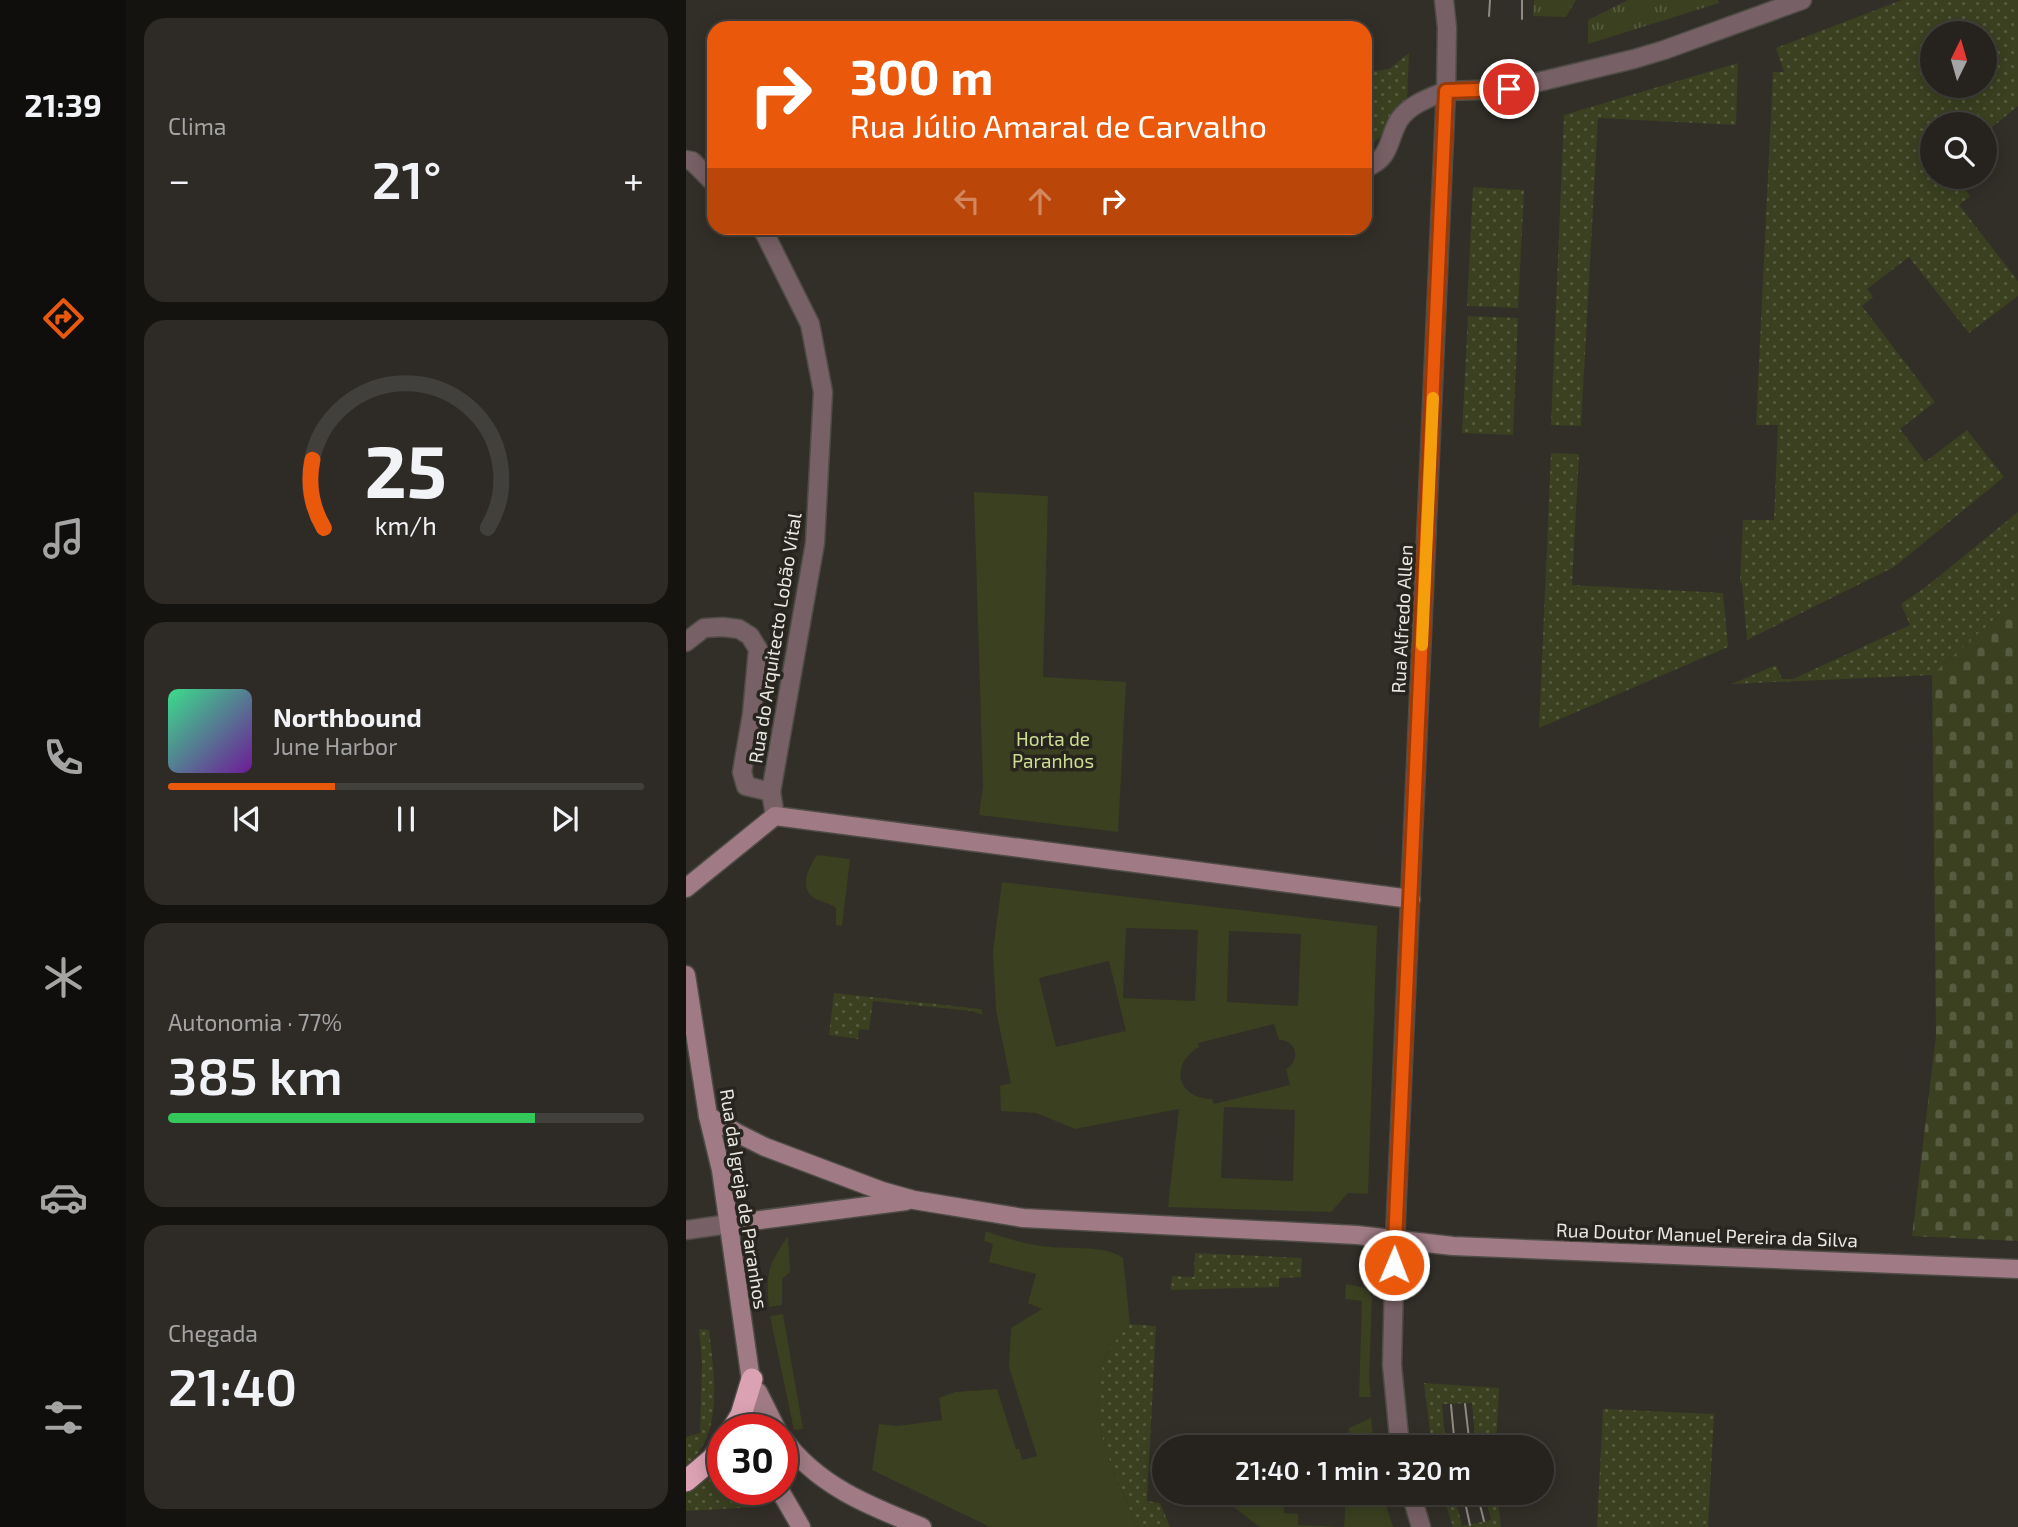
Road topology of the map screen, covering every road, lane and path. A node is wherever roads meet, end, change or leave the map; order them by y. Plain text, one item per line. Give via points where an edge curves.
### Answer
1 (1444, 0) edge
2 (1802, 0) edge
3 (1446, 91) junction
4 (686, 160) edge
5 (1372, 164) edge
6 (707, 176) edge
7 (768, 235) edge
8 (686, 642) edge
9 (771, 792) junction
10 (775, 816) junction
11 (686, 888) edge
12 (1410, 899) junction
13 (686, 975) edge
14 (708, 1116) junction
15 (914, 1200) junction
16 (729, 1224) junction
17 (686, 1230) edge
18 (1395, 1240) junction
19 (2018, 1269) edge
20 (752, 1378) junction
21 (741, 1414) edge
22 (756, 1414) edge
23 (769, 1414) edge
24 (1399, 1435) edge
25 (798, 1454) edge
26 (707, 1463) edge
27 (686, 1481) edge
28 (788, 1505) edge
29 (1415, 1505) edge
30 (801, 1527) edge
31 (922, 1527) edge
32 (1421, 1527) edge

1 - 3 street, Rua Alfredo Allen
2 - 3 street via 1634,59 1509,89
3 - 5 street via 1408,111 1386,152
3 - 12 street, Rua Alfredo Allen
4 - 6 street
7 - 9 street, Rua do Arquitecto Lobão Vital via 810,324 824,392 815,543
8 - 9 street via 704,628 723,627 739,629 758,649 742,772 746,786
9 - 10 street, Rua do Arquitecto Lobão Vital
10 - 11 main road
10 - 12 main road
12 - 18 street, Rua Alfredo Allen
13 - 14 main road, Rua da Igreja de Paranhos
14 - 15 main road via 765,1147
14 - 16 main road, Rua da Igreja de Paranhos
15 - 16 main road
15 - 18 main road, Rua Doutor Manuel Pereira da Silva via 1045,1220 1357,1234
16 - 17 street
16 - 20 main road, Rua da Igreja de Paranhos
18 - 19 main road, Rua Doutor Manuel Pereira da Silva
18 - 24 street, Rua Alfredo Allen via 1392,1353
20 - 21 highway
20 - 22 main road, Rua da Igreja de Paranhos
20 - 23 main road
25 - 31 main road via 837,1488
26 - 27 highway
28 - 30 main road
29 - 32 street

